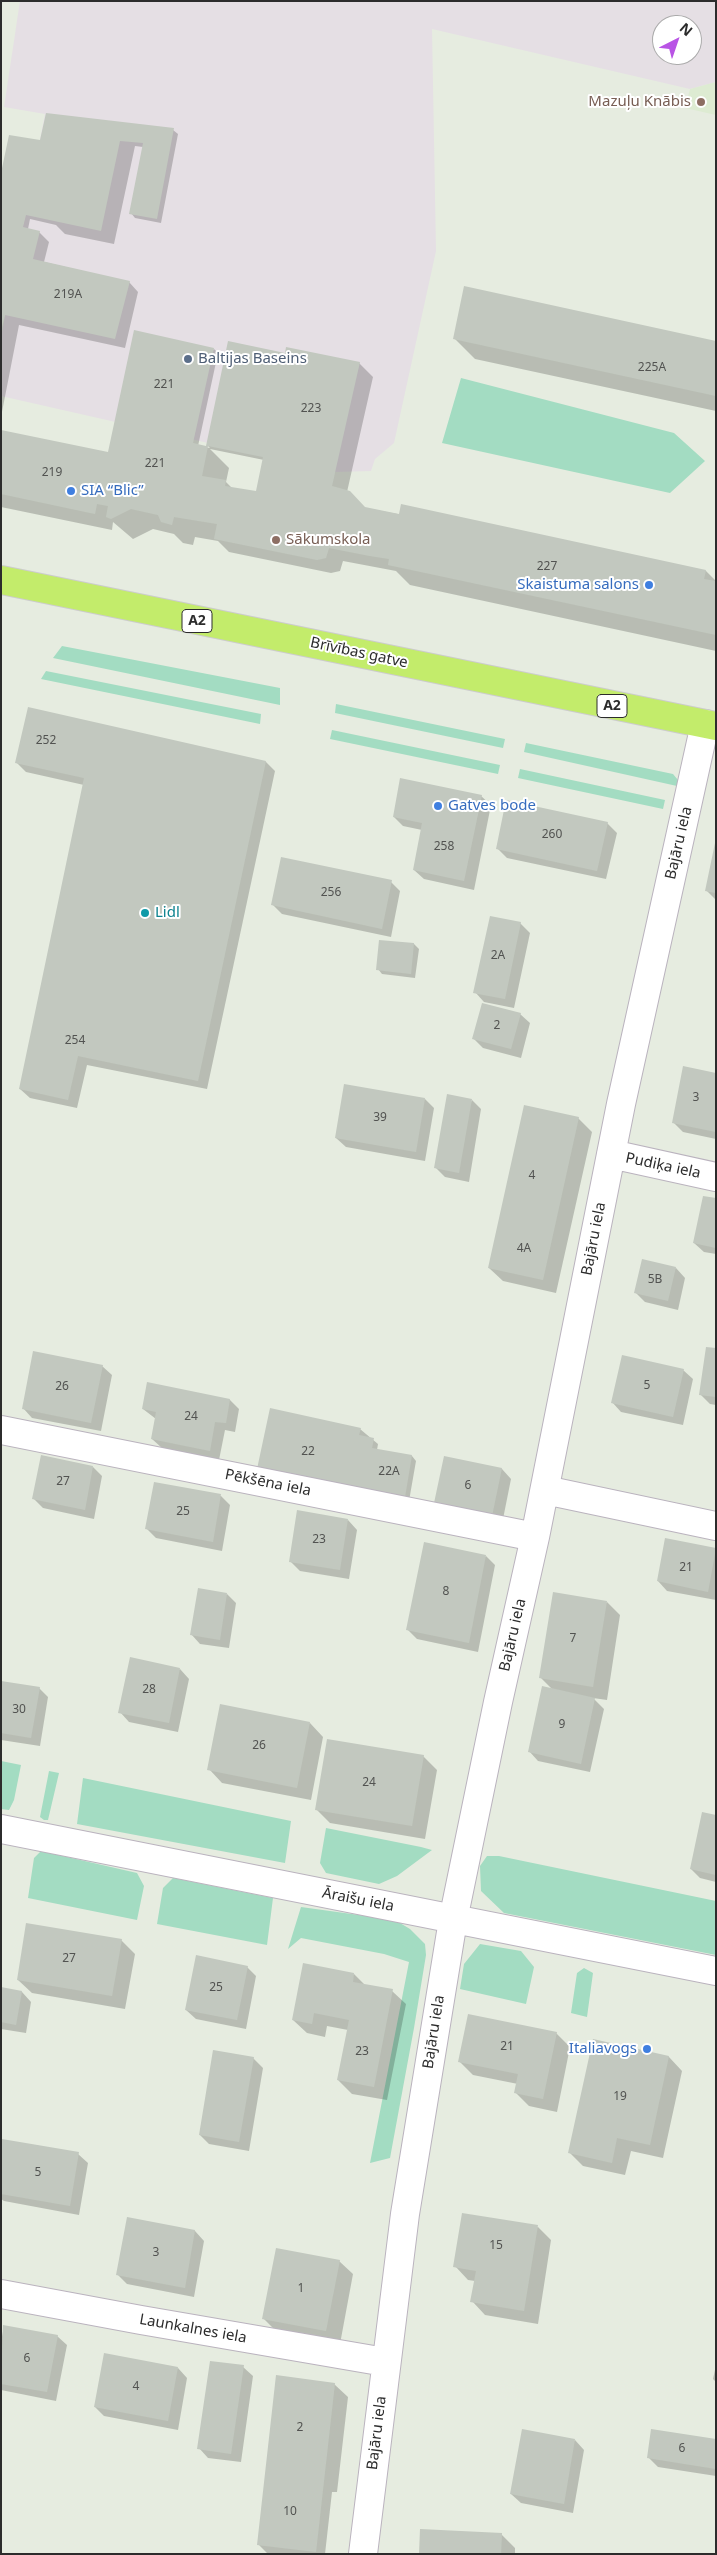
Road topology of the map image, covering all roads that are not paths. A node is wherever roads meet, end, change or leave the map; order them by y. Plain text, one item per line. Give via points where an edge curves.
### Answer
1 (1, 580) edge
2 (710, 725) edge
3 (610, 1154) junction
4 (716, 1177) edge
5 (1, 1430) edge
6 (545, 1490) junction
7 (716, 1526) edge
8 (535, 1537) junction
9 (1, 1829) edge
10 (452, 1920) junction
11 (716, 1971) edge
12 (1, 2294) edge
13 (385, 2362) junction
14 (363, 2554) edge

1 - 2 highway, Brīvības gatve / A2
2 - 3 street, Bajāru iela
3 - 4 street, Pudiķa iela
3 - 6 street, Bajāru iela
5 - 8 street, Pēkšēna iela
6 - 7 street
6 - 8 street, Bajāru iela
8 - 10 street, Bajāru iela
9 - 10 street, Āraišu iela
10 - 11 street, Āraišu iela via 591,1944
10 - 13 street, Bajāru iela
12 - 13 street, Launkalnes iela
13 - 14 street, Bajāru iela

